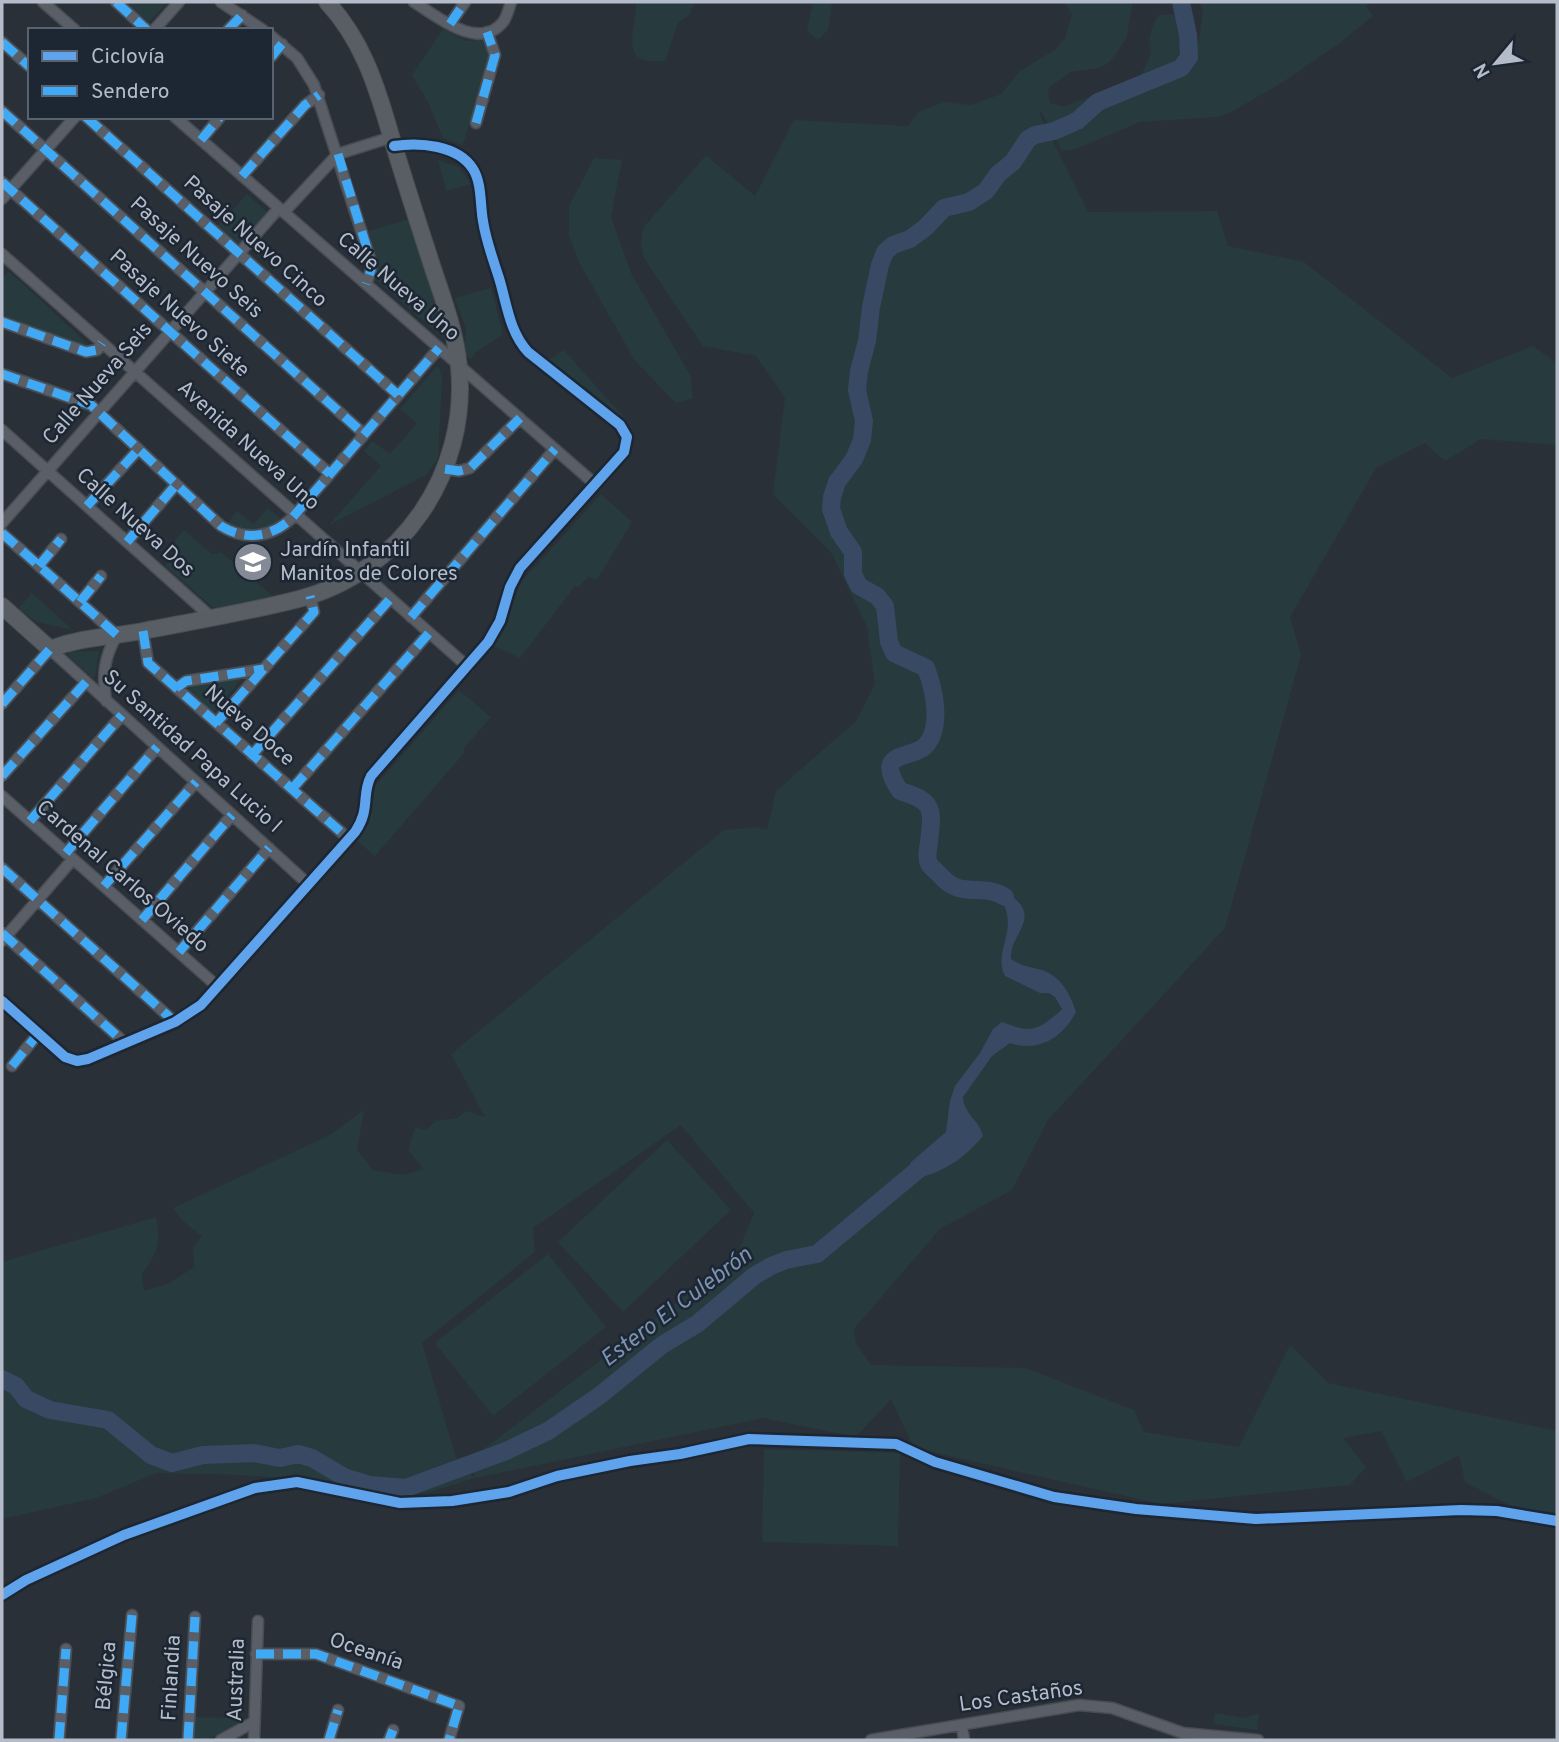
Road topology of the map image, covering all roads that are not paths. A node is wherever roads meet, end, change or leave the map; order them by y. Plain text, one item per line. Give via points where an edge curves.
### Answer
1 (43, 2) edge
2 (116, 2) edge
3 (179, 2) edge
4 (221, 2) edge
5 (327, 2) edge
6 (414, 2) edge
7 (465, 2) edge
8 (511, 2) edge
9 (242, 15) junction
10 (450, 24) junction
11 (73, 28) edge
12 (145, 28) edge
13 (156, 28) edge
14 (231, 28) edge
15 (260, 28) edge
16 (487, 32) junction
17 (273, 37) edge
18 (2, 42) edge
19 (282, 44) junction
20 (273, 55) edge
21 (28, 65) edge
22 (319, 95) junction
23 (2, 111) edge
24 (73, 119) edge
25 (88, 119) edge
26 (177, 119) edge
27 (218, 119) edge
28 (477, 123) dead end
29 (201, 140) junction
30 (393, 142) junction
31 (46, 150) junction
32 (338, 153) junction
33 (242, 176) junction
34 (6, 186) edge
35 (2, 199) edge
36 (281, 210) junction
37 (2, 254) edge
38 (239, 254) junction
39 (366, 284) junction
40 (205, 292) junction
41 (2, 322) edge
42 (170, 332) junction
43 (102, 343) junction
44 (439, 348) junction
45 (459, 366) junction
46 (135, 372) junction
47 (2, 374) edge
48 (398, 395) junction
49 (99, 412) junction
50 (520, 418) junction
51 (2, 430) edge
52 (365, 434) junction
53 (555, 449) junction
54 (138, 450) junction
55 (445, 469) junction
56 (48, 471) junction
57 (330, 474) junction
58 (596, 485) junction
59 (175, 486) junction
60 (87, 506) junction
61 (295, 514) junction
62 (2, 523) edge
63 (2, 533) edge
64 (61, 539) dead end
65 (127, 542) junction
66 (39, 566) junction
67 (360, 572) junction
68 (101, 576) dead end
69 (310, 596) junction
70 (390, 599) junction
71 (80, 602) junction
72 (4, 614) edge
73 (211, 617) junction
74 (411, 617) junction
75 (143, 631) junction
76 (429, 633) junction
77 (117, 635) junction
78 (50, 649) junction
79 (468, 667) junction
80 (264, 669) junction
81 (86, 682) junction
82 (176, 688) junction
83 (106, 701) junction
84 (2, 704) edge
85 (122, 715) junction
86 (216, 723) junction
87 (157, 747) junction
88 (252, 755) junction
89 (2, 776) edge
90 (196, 782) junction
91 (292, 789) junction
92 (2, 796) edge
93 (232, 815) junction
94 (30, 821) junction
95 (349, 839) junction
96 (269, 848) junction
97 (70, 856) junction
98 (2, 868) edge
99 (308, 884) junction
100 (104, 886) junction
101 (38, 900) junction
102 (142, 920) junction
103 (3, 937) edge
104 (179, 952) junction
105 (218, 987) junction
106 (2, 1002) edge
107 (174, 1022) junction
108 (38, 1034) junction
109 (125, 1043) junction
110 (12, 1066) dead end
111 (1557, 1521) edge
112 (2, 1595) edge
113 (132, 1615) dead end
114 (195, 1617) dead end
115 (258, 1621) dead end
116 (66, 1649) dead end
117 (256, 1654) junction
118 (338, 1710) dead end
119 (254, 1722) junction
120 (962, 1725) junction
121 (1184, 1736) edge
122 (59, 1740) edge
123 (121, 1740) edge
124 (188, 1740) edge
125 (221, 1740) edge
126 (254, 1740) edge
127 (329, 1740) edge
128 (449, 1740) edge
129 (870, 1740) edge
130 (964, 1740) edge
131 (1258, 1740) edge

1 - 11 street
2 - 12 street
3 - 13 street
4 - 9 street
5 - 30 street via 365,57
6 - 10 street
7 - 10 street
8 - 16 street via 504,21
9 - 14 street
9 - 15 street
10 - 16 street via 465,32
16 - 28 street via 495,55
17 - 19 street
18 - 21 street
19 - 20 street
19 - 22 street via 303,66
22 - 32 street
22 - 33 street
23 - 31 street, Pasaje Nuevo Seis
24 - 31 street
25 - 38 street, Pasaje Nuevo Cinco
26 - 29 street, Calle Nueva Uno
27 - 29 street
29 - 33 street, Calle Nueva Uno
30 - 32 street
30 - 45 street via 448,312
30 - 58 street via 433,147 456,155 472,168 486,238 516,337 625,433 624,452
31 - 34 street
31 - 40 street, Pasaje Nuevo Seis
32 - 36 street, Calle Nueva Seis
32 - 39 street via 370,258
33 - 36 street, Calle Nueva Uno
34 - 35 street
34 - 42 street, Pasaje Nuevo Siete
36 - 38 street, Calle Nueva Seis
36 - 39 street, Calle Nueva Uno
37 - 43 street, Avenida Nueva Uno
38 - 40 street, Calle Nueva Seis
38 - 48 street, Pasaje Nuevo Cinco
39 - 44 street, Calle Nueva Uno
40 - 42 street, Calle Nueva Seis
40 - 52 street, Pasaje Nuevo Seis
41 - 43 street via 86,352
42 - 46 street, Calle Nueva Seis
42 - 57 street, Pasaje Nuevo Siete
43 - 46 street, Avenida Nueva Uno
44 - 45 street, Calle Nueva Uno
44 - 48 street
45 - 50 street, Calle Nueva Uno
45 - 55 street via 458,418
46 - 49 street, Calle Nueva Seis
46 - 61 street, Avenida Nueva Uno
47 - 49 street
48 - 52 street
49 - 54 street
49 - 56 street, Calle Nueva Seis
50 - 53 street, Calle Nueva Uno
50 - 55 street via 470,468
51 - 56 street, Calle Nueva Dos
52 - 57 street
53 - 58 street, Calle Nueva Uno
53 - 74 street
54 - 59 street
54 - 60 street
55 - 67 street via 410,528
56 - 60 street, Calle Nueva Dos
56 - 62 street, Calle Nueva Seis
57 - 61 street
58 - 79 street via 516,573 495,632
59 - 61 street via 221,526 242,535 275,531
59 - 65 street
60 - 65 street, Calle Nueva Dos
61 - 67 street, Avenida Nueva Uno
63 - 66 street
64 - 66 street
65 - 73 street, Calle Nueva Dos
66 - 71 street
67 - 69 street
67 - 70 street, Avenida Nueva Uno
68 - 71 street
69 - 73 street
69 - 80 street via 314,612
70 - 74 street, Avenida Nueva Uno
70 - 88 street
71 - 77 street
72 - 78 street
73 - 75 street
74 - 76 street, Avenida Nueva Uno
75 - 77 street
75 - 82 street, Nueva Doce via 148,663
76 - 79 street, Avenida Nueva Uno
76 - 91 street
77 - 78 street via 77,639
77 - 83 street via 104,665
78 - 81 street, Su Santidad Papa Lucio I
78 - 84 street
79 - 95 street via 371,776 363,818
80 - 82 street via 186,681
80 - 86 street
81 - 83 street, Su Santidad Papa Lucio I
81 - 89 street
82 - 86 street, Nueva Doce
83 - 85 street, Su Santidad Papa Lucio I
85 - 87 street, Su Santidad Papa Lucio I
85 - 94 street
86 - 88 street, Nueva Doce
87 - 90 street, Su Santidad Papa Lucio I
87 - 97 street
88 - 91 street, Nueva Doce
90 - 93 street, Su Santidad Papa Lucio I
90 - 100 street
91 - 95 street, Nueva Doce
92 - 94 street, Cardenal Carlos Oviedo
93 - 96 street, Su Santidad Papa Lucio I
93 - 102 street
94 - 97 street, Cardenal Carlos Oviedo
95 - 99 street
96 - 99 street, Su Santidad Papa Lucio I
96 - 104 street
97 - 100 street, Cardenal Carlos Oviedo
97 - 101 street
98 - 101 street
99 - 105 street
100 - 102 street, Cardenal Carlos Oviedo
101 - 103 street
101 - 107 street
102 - 104 street, Cardenal Carlos Oviedo
103 - 109 street
104 - 105 street, Cardenal Carlos Oviedo
105 - 107 street via 201,1005
106 - 108 street
107 - 109 street
108 - 109 street via 71,1059 83,1060
108 - 110 street
111 - 112 street via 1485,1511 1256,1519 1136,1509 1055,1497 935,1462 895,1444 749,1439 452,1501 400,1503 297,1482 255,1488 124,1535
113 - 123 street, Bélgica
114 - 124 street, Finlandia
115 - 117 street, Australia
116 - 122 street
117 - 119 street, Australia
117 - 128 street, Oceanía via 316,1654 459,1706
118 - 127 street
119 - 125 street
119 - 126 street, Australia
120 - 121 street, Los Castaños via 1079,1705 1112,1708
120 - 129 street, Los Castaños
120 - 130 street
121 - 131 street, Los Castaños

